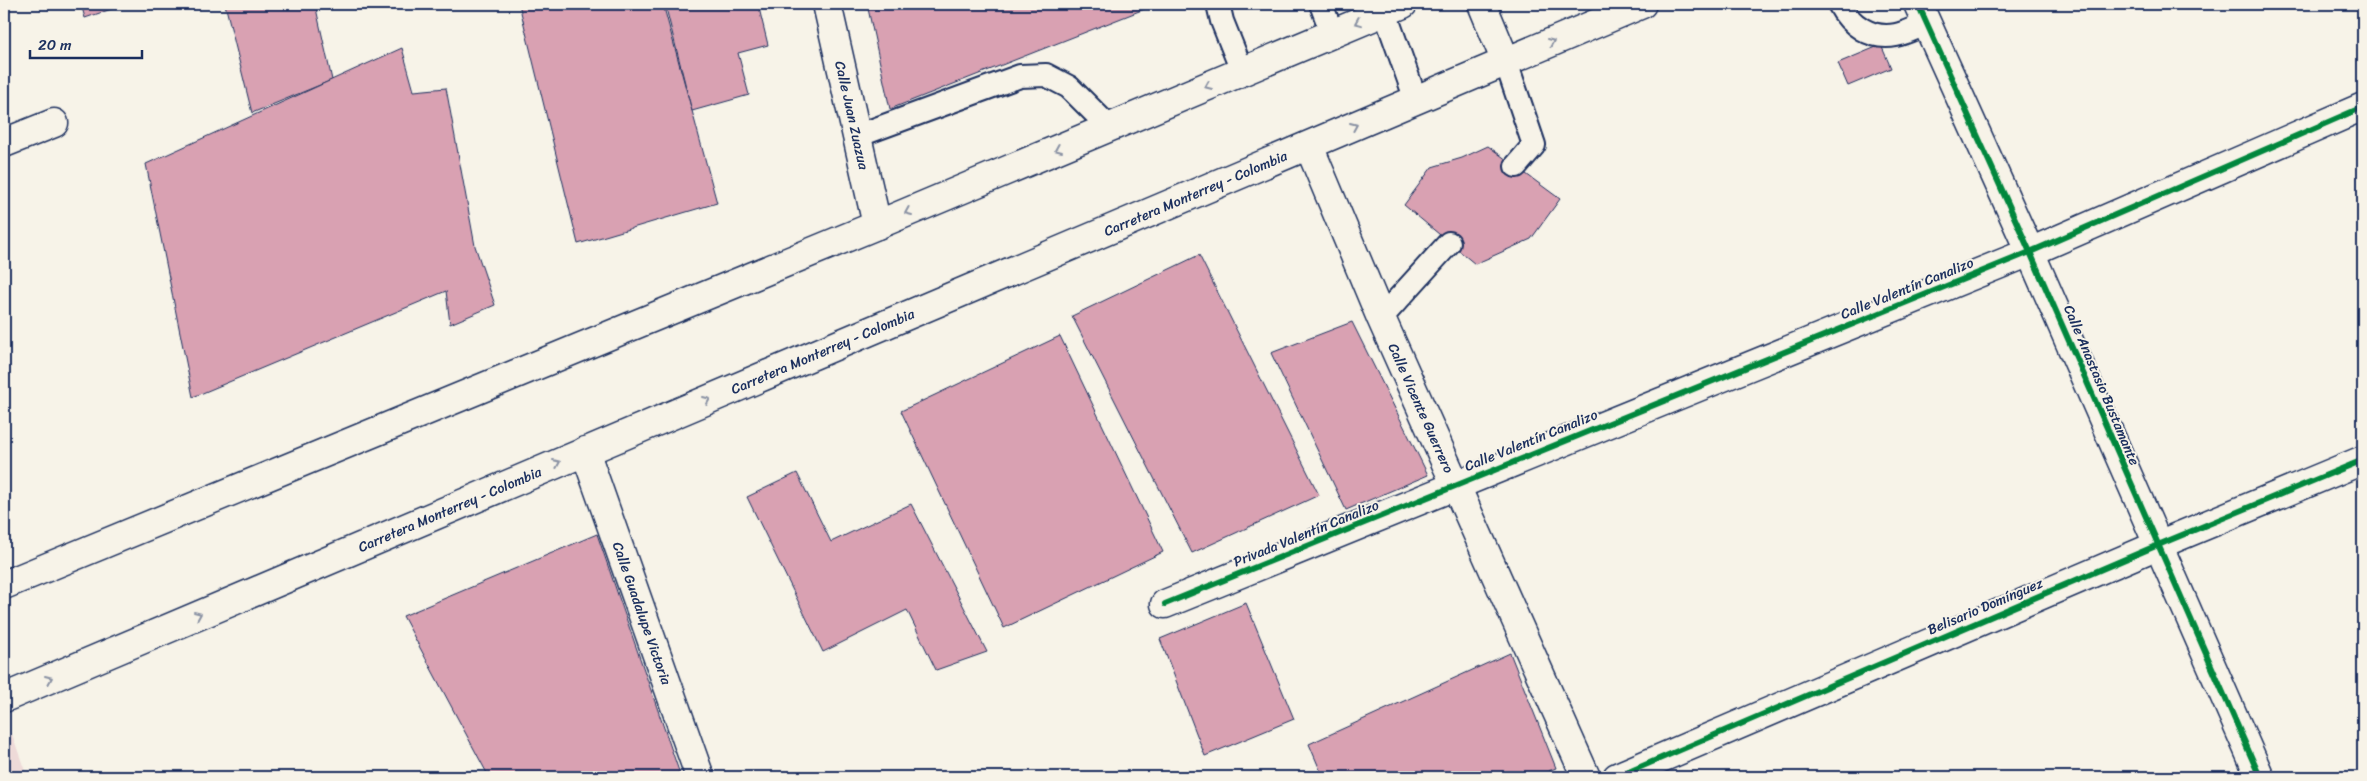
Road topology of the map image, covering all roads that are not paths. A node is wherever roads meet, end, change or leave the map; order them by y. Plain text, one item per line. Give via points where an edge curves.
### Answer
1 (827, 4) edge
2 (1218, 4) edge
3 (1321, 4) edge
4 (1482, 4) edge
5 (1642, 4) edge
6 (1839, 4) edge
7 (1390, 6) edge
8 (1922, 14) edge
9 (1332, 33) junction
10 (1506, 62) junction
11 (1242, 71) junction
12 (1416, 100) junction
13 (2363, 107) edge
14 (54, 123) dead end
15 (1109, 127) junction
16 (857, 136) junction
17 (4, 143) edge
18 (1309, 146) junction
19 (1516, 166) dead end
20 (877, 225) junction
21 (1449, 243) dead end
22 (2030, 252) junction
23 (1381, 318) junction
24 (585, 451) junction
25 (2363, 460) edge
26 (1456, 484) junction
27 (2158, 545) junction
28 (4, 585) edge
29 (1165, 604) dead end
30 (4, 698) edge
31 (700, 777) edge
32 (1586, 777) edge
33 (1617, 777) edge
34 (2260, 777) edge

1 - 16 street, Calle Juan Zuazua
2 - 11 lane
3 - 9 lane
4 - 10 street
10 -> 5 street, Carretera Monterrey - Colombia
6 - 8 lane via 1846,17 1859,28 1884,36 1897,35
7 -> 9 street
7 - 12 lane
8 - 22 street, Calle Anastasio Bustamante
9 - 11 street
10 - 12 street, Carretera Monterrey - Colombia
10 - 19 lane via 1534,146
11 -> 15 street
18 -> 12 street, Carretera Monterrey - Colombia
13 - 22 street, Calle Valentín Canalizo
14 - 17 street
15 - 16 lane via 1069,87 1046,75 1020,76
15 -> 20 street
16 - 20 street, Calle Juan Zuazua
18 - 23 street, Calle Vicente Guerrero
24 -> 18 street, Carretera Monterrey - Colombia
20 - 28 street
21 - 23 lane
22 - 26 street, Calle Valentín Canalizo
22 - 27 street, Calle Anastasio Bustamante
23 - 26 street, Calle Vicente Guerrero
30 -> 24 street, Carretera Monterrey - Colombia
24 - 31 street, Calle Guadalupe Victoria
25 - 27 street, Belisario Domínguez
26 - 29 street, Privada Valentín Canalizo
26 - 32 street, Calle Vicente Guerrero
27 - 33 street, Belisario Domínguez
27 - 34 street, Calle Anastasio Bustamante

